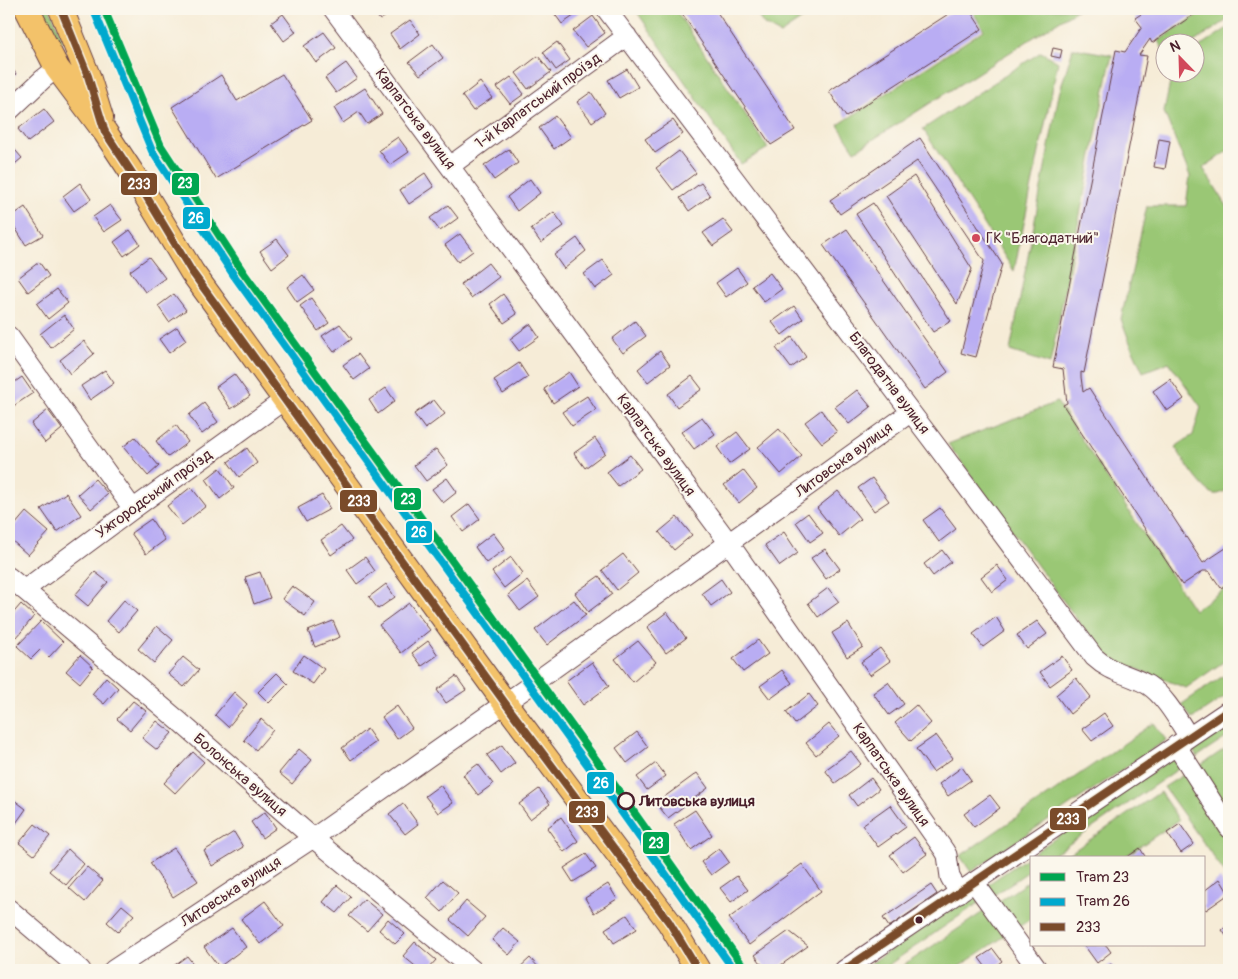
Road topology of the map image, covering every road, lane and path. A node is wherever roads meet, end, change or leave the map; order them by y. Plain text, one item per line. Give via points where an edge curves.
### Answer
1 (27, 9) edge
2 (61, 9) edge
3 (333, 9) edge
4 (606, 9) edge
5 (627, 36) junction
6 (57, 68) junction
7 (9, 111) edge
8 (105, 132) junction
9 (450, 166) junction
10 (9, 336) edge
11 (284, 400) junction
12 (911, 412) junction
13 (134, 509) junction
14 (728, 542) junction
15 (9, 577) edge
16 (24, 590) junction
17 (505, 703) junction
18 (1229, 710) edge
19 (1182, 741) junction
20 (1229, 828) edge
21 (313, 838) junction
22 (966, 888) junction
23 (9, 909) edge
24 (81, 970) edge
25 (113, 970) edge
26 (473, 970) edge
27 (698, 970) edge
28 (844, 970) edge
29 (1038, 970) edge

1 - 6 main road
2 - 8 main road via 88,76
3 - 9 street, Карпатська вулиця
4 - 5 street, Благодатна вулиця
5 - 9 street, 1-й Карпатський проїзд
5 - 12 street, Благодатна вулиця
6 - 7 street
6 - 8 main road
8 - 11 main road via 192,272
9 - 14 street, Карпатська вулиця
10 - 13 street
11 - 13 street, Ужгородський проїзд
11 - 17 main road
12 - 14 street, Литовська вулиця
12 - 19 street, Благодатна вулиця via 1094,657 1158,693 1170,709
13 - 16 street, Ужгородський проїзд
14 - 17 street, Литовська вулиця
14 - 22 street, Карпатська вулиця via 947,854 950,876
15 - 16 street, Болонська вулиця
16 - 21 street, Болонська вулиця
17 - 21 street, Литовська вулиця
17 - 27 main road via 669,922
18 - 19 street
19 - 20 street, Благодатна вулиця
19 - 22 street
21 - 25 street, Литовська вулиця
21 - 26 street, Болонська вулиця
22 - 28 street
22 - 29 street, Карпатська вулиця
23 - 24 street

